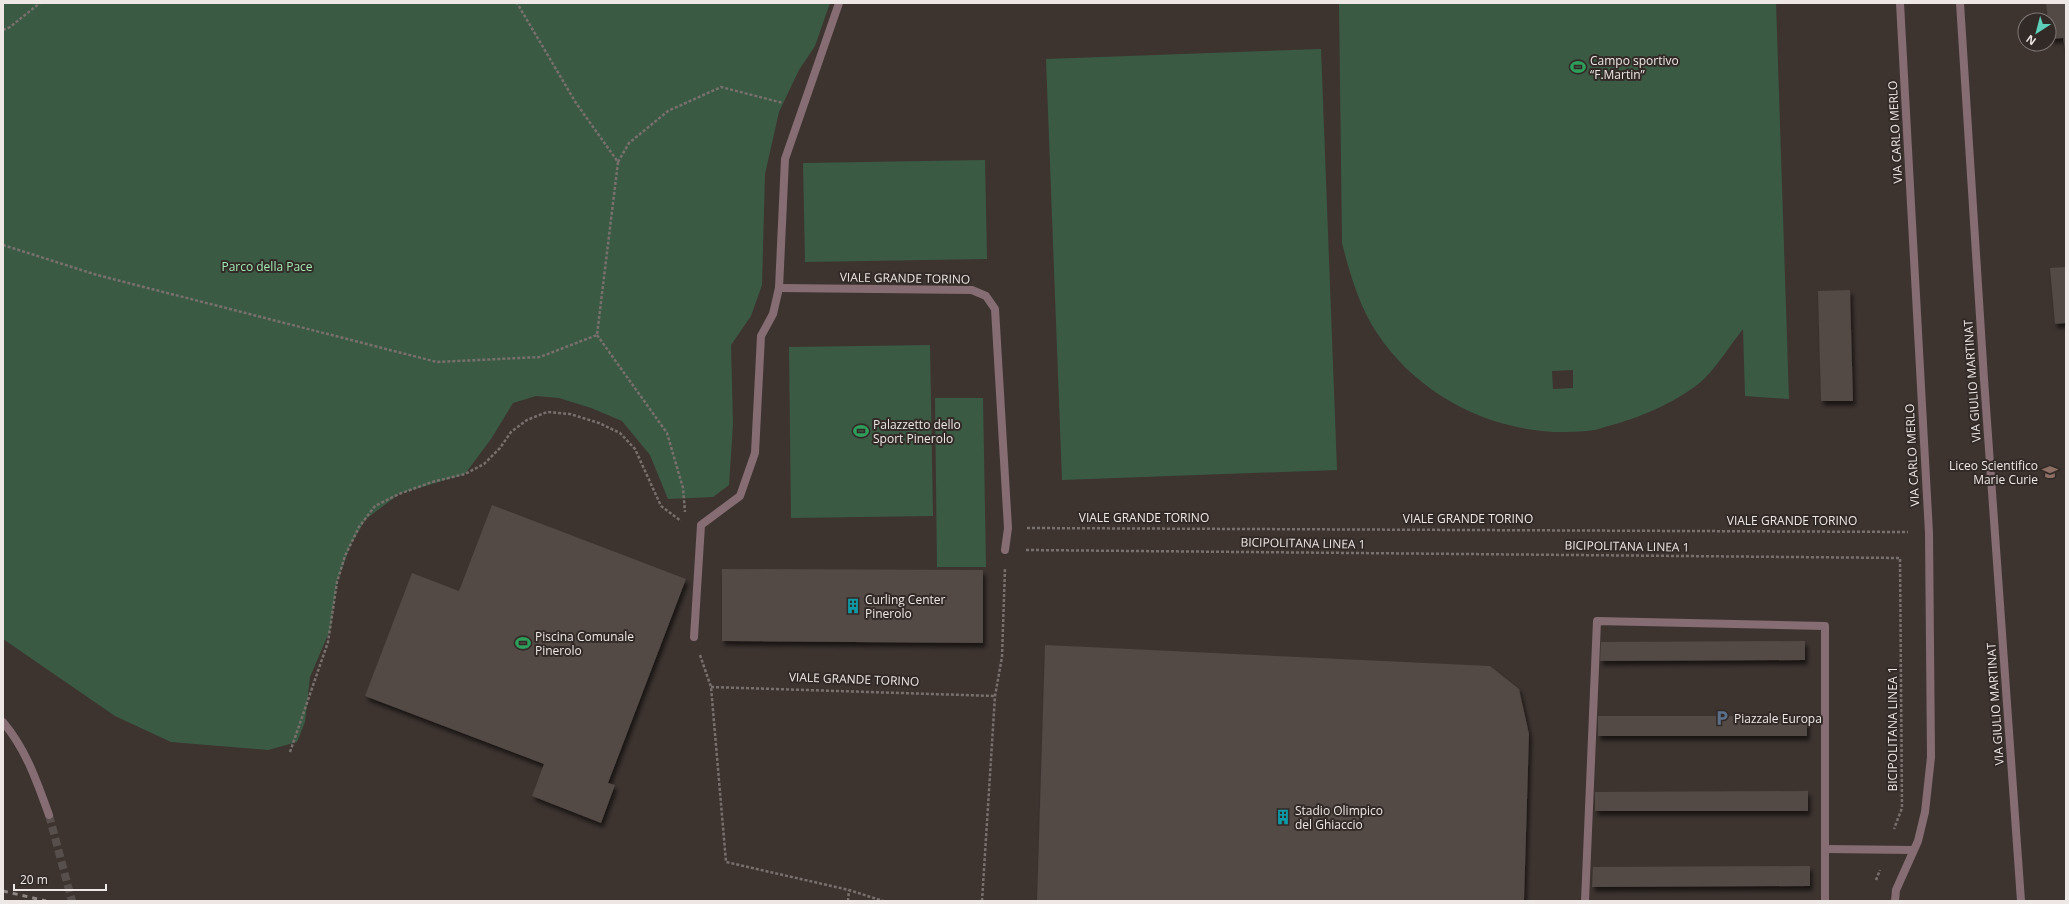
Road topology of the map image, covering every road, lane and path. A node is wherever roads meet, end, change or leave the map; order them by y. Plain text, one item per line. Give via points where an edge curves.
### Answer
1 (40, 3) edge
2 (517, 3) edge
3 (839, 3) edge
4 (1900, 3) edge
5 (1960, 3) edge
6 (3, 30) edge
7 (803, 109) junction
8 (618, 162) junction
9 (3, 245) edge
10 (779, 288) junction
11 (597, 335) junction
12 (1008, 528) junction
13 (1929, 532) junction
14 (1006, 550) junction
15 (694, 636) joint
16 (711, 687) junction
17 (995, 696) junction
18 (3, 722) edge
19 (290, 752) dead end
20 (49, 815) tunnel mouth
21 (1826, 849) junction
22 (1887, 850) junction
23 (1913, 850) junction
24 (1876, 887) dead end
25 (849, 890) junction
26 (848, 901) edge
27 (883, 901) edge
28 (982, 901) edge
29 (1585, 901) edge
30 (1825, 901) edge
31 (1895, 901) edge
32 (2021, 901) edge

1 - 6 path
2 - 8 path via 576,103
3 - 7 street
4 - 13 street, VIA CARLO MERLO
5 - 32 street, VIA GIULIO MARTINAT via 1984,387
7 - 8 path via 721,87 668,111 629,143
7 - 10 street via 785,159
8 - 11 path
9 - 11 path via 97,275 437,362 540,357
10 - 12 street, VIALE GRANDE TORINO via 972,290 986,296 995,309
10 - 15 street via 773,314 761,336 755,453 740,496 701,525
11 - 19 path via 667,432 683,488 685,523 661,506 635,449 620,433 570,414 547,412 527,420 511,432 484,464 465,474 399,494 375,506 360,527 345,556 337,582 328,642
12 - 13 path, VIALE GRANDE TORINO
12 - 14 street, VIALE GRANDE TORINO
13 - 23 street, VIA CARLO MERLO via 1931,757 1925,812 1918,841
14 - 17 path via 1002,656
14 - 22 path, BICIPOLITANA LINEA 1 via 1900,558 1902,808
15 - 16 path
16 - 17 path, VIALE GRANDE TORINO
16 - 25 path via 726,862
17 - 28 path
18 - 20 street via 14,735 30,765
21 - 22 street
21 - 29 street via 1825,626 1597,621
21 - 30 street
22 - 23 street
22 - 24 path, BICIPOLITANA LINEA 1
23 - 31 street, VIA CARLO MERLO via 1896,890
25 - 26 path
25 - 27 path

